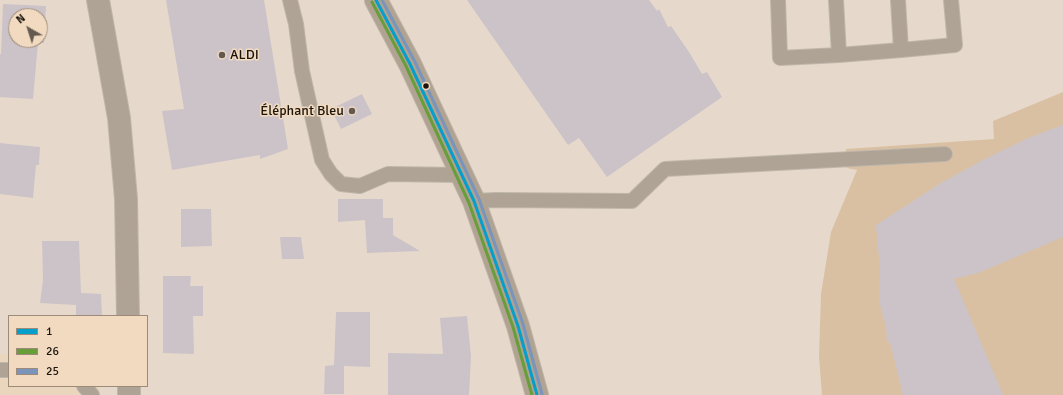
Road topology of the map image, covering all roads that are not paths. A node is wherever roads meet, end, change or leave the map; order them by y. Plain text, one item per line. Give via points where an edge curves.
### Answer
1 (98, 0) edge
2 (290, 0) edge
3 (376, 0) edge
4 (778, 0) edge
5 (836, 0) edge
6 (898, 0) edge
7 (951, 0) edge
8 (902, 50) junction
9 (839, 55) junction
10 (945, 154) dead end
11 (461, 175) junction
12 (474, 201) junction
13 (128, 315) edge
14 (85, 387) edge
15 (92, 395) edge
16 (537, 395) edge

1 - 13 street via 119,118 126,199
2 - 11 lane via 302,71 322,160 331,174 342,184 360,186 388,174
3 - 11 main road via 410,64
4 - 9 lane via 780,58
5 - 9 lane
6 - 8 lane
7 - 8 lane via 955,45
8 - 9 lane
10 - 12 lane via 665,169 632,201
11 - 12 main road
12 - 16 main road via 518,326
14 - 15 lane

